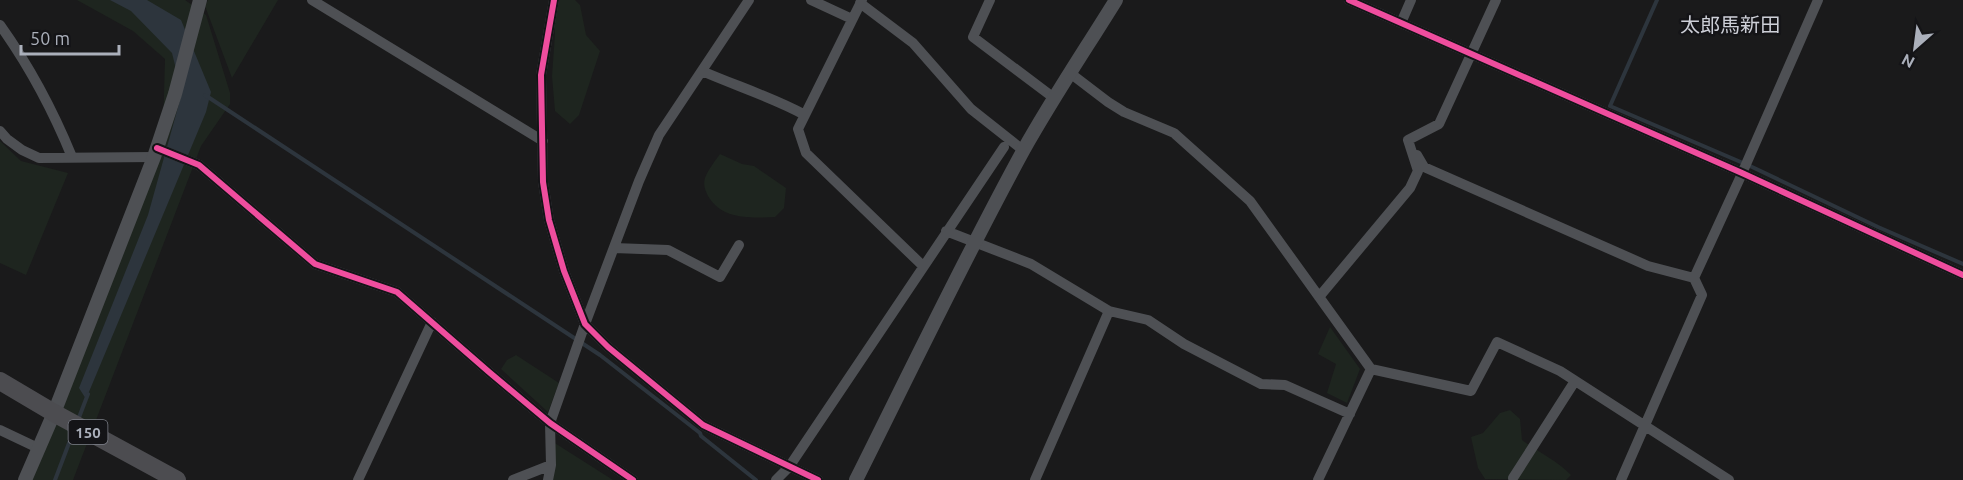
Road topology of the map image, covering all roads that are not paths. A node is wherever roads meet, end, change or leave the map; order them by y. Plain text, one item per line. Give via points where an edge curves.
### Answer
1 (200, 0) edge
2 (312, 0) edge
3 (554, 0) edge
4 (749, 0) edge
5 (811, 0) edge
6 (990, 0) edge
7 (1116, 0) edge
8 (1349, 0) edge
9 (1411, 0) edge
10 (1496, 0) edge
11 (1818, 0) edge
12 (861, 2) edge
13 (852, 19) junction
14 (1401, 23) junction
15 (0, 25) edge
16 (1472, 55) junction
17 (702, 71) junction
18 (1070, 73) junction
19 (1054, 98) junction
20 (805, 115) junction
21 (0, 131) edge
22 (1408, 140) junction
23 (543, 141) junction
24 (1004, 147) dead end
25 (1024, 151) junction
26 (159, 152) junction
27 (72, 157) junction
28 (1742, 173) junction
29 (946, 231) junction
30 (975, 242) junction
31 (739, 245) dead end
32 (614, 248) junction
33 (923, 266) junction
34 (1963, 274) edge
35 (1694, 278) junction
36 (1319, 297) junction
37 (1109, 311) junction
38 (432, 322) junction
39 (585, 324) junction
40 (1371, 369) junction
41 (0, 381) edge
42 (1575, 381) junction
43 (54, 413) junction
44 (1350, 414) junction
45 (550, 423) junction
46 (1646, 425) junction
47 (0, 430) edge
48 (38, 448) junction
49 (551, 465) junction
50 (789, 467) junction
51 (1513, 478) dead end
52 (25, 480) edge
53 (177, 480) edge
54 (358, 480) edge
55 (513, 480) edge
56 (548, 480) edge
57 (633, 480) edge
58 (776, 480) edge
59 (818, 480) edge
60 (856, 480) edge
61 (1035, 480) edge
62 (1318, 480) edge
63 (1621, 480) edge
64 (1729, 480) edge

1 - 26 street
2 - 23 street
3 - 23 street via 541,75
4 - 17 street
5 - 13 street
6 - 19 street via 973,37
7 - 18 street
8 - 14 street
9 - 14 street
10 - 16 street
11 - 28 street
12 - 13 street
12 - 25 street via 913,43 970,109
13 - 20 street
14 - 16 street
15 - 27 street via 53,111
16 - 22 street via 1439,124
16 - 28 street
17 - 20 street
17 - 32 street via 659,135
18 - 19 street
18 - 36 street via 1124,112 1174,132 1250,201
19 - 25 street
20 - 33 street via 798,129 807,153
21 - 27 street via 22,150 39,158
22 - 35 street via 1424,167 1648,266
22 - 36 street via 1418,171 1410,188
23 - 39 street via 543,182 549,220
24 - 29 street
25 - 30 street
26 - 27 street
26 - 38 street via 199,165 315,264 397,292
26 - 43 street
28 - 34 street
28 - 35 street
29 - 30 street
29 - 33 street
30 - 37 street via 1031,264
30 - 60 street
31 - 32 street via 720,277 668,250
32 - 39 street
33 - 50 street
35 - 46 street via 1702,295
36 - 40 street
37 - 44 street via 1148,320 1184,344 1261,384 1286,385
37 - 61 street
38 - 45 street
38 - 54 street
39 - 45 street
39 - 50 street via 703,425
40 - 42 street via 1471,391 1497,342
40 - 44 street
41 - 43 highway, 150
42 - 46 street
42 - 51 street
43 - 48 street
43 - 53 highway, 150
44 - 62 street
45 - 49 street
45 - 57 street
46 - 63 street
46 - 64 street
47 - 48 street
48 - 52 street
49 - 55 street
49 - 56 street
50 - 58 street
50 - 59 street

